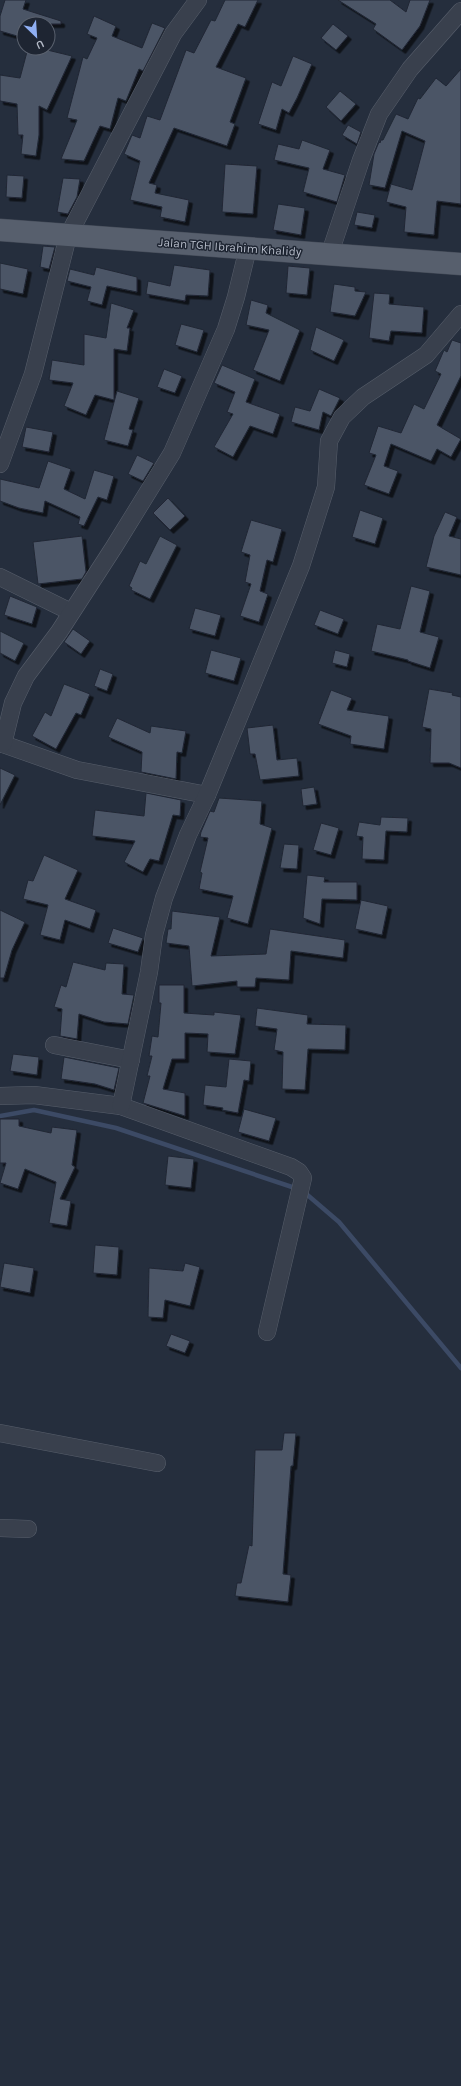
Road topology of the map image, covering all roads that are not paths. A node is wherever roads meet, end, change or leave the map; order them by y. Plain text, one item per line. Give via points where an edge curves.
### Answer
1 (198, 0) edge
2 (461, 11) edge
3 (0, 230) edge
4 (68, 236) junction
5 (248, 248) junction
6 (330, 253) junction
7 (461, 264) edge
8 (461, 314) edge
9 (0, 464) edge
10 (0, 577) edge
11 (71, 612) junction
12 (1, 743) edge
13 (207, 795) junction
14 (54, 1045) dead end
15 (132, 1060) junction
16 (0, 1096) edge
17 (121, 1106) junction
18 (267, 1332) dead end
19 (0, 1432) edge
20 (157, 1463) dead end
21 (0, 1528) edge
22 (28, 1530) dead end

1 - 4 street via 173,34
2 - 6 street via 410,69 379,114
3 - 4 main road, Jalan TGH Ibrahim Khalidy
4 - 5 main road, Jalan TGH Ibrahim Khalidy
4 - 9 street via 33,374
5 - 6 main road, Jalan TGH Ibrahim Khalidy
5 - 11 street via 226,328 172,453
6 - 7 main road, Jalan TGH Ibrahim Khalidy
8 - 13 street via 426,355 363,397 342,417 335,428 329,441 326,487 301,566
10 - 11 street
11 - 12 street via 26,676 13,703
12 - 13 street via 77,770
13 - 15 street via 188,835 164,898 154,935
14 - 15 street
15 - 17 street
16 - 17 street via 34,1095
17 - 18 street via 287,1165 299,1172 301,1187
19 - 20 street
21 - 22 street

